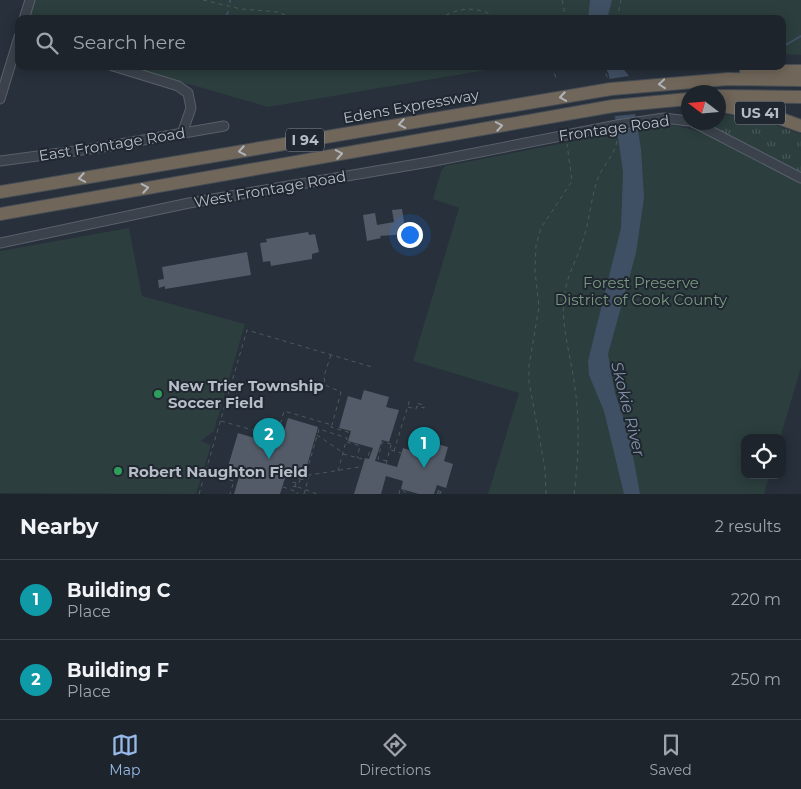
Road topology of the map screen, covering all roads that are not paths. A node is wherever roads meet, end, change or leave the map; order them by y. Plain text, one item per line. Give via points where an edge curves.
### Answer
1 (30, 0) edge
2 (25, 15) edge
3 (15, 48) edge
4 (126, 70) edge
5 (801, 71) edge
6 (4, 74) edge
7 (728, 79) junction
8 (801, 80) edge
9 (726, 96) edge
10 (801, 97) edge
11 (0, 99) edge
12 (681, 100) edge
13 (726, 107) edge
14 (681, 120) edge
15 (224, 126) dead end
16 (801, 126) edge
17 (708, 130) edge
18 (182, 134) junction
19 (540, 140) joint
20 (0, 160) edge
21 (801, 178) edge
22 (0, 192) edge
23 (0, 214) edge
24 (0, 243) edge

1 - 2 street
3 - 6 street
4 - 18 street via 188,92 191,108
5 - 7 highway via 746,71
6 - 11 street
7 - 8 highway, Edens Expressway / I 94
7 -> 22 highway, Edens Expressway / I 94 via 631,87 609,84
9 - 10 highway
23 -> 12 highway, I 94 via 614,106
13 - 16 highway, US 41 via 773,116
14 - 19 street, Frontage Road via 664,118 617,129
15 - 18 street, East Frontage Road
17 - 21 street
18 - 20 street, East Frontage Road
19 - 24 street, West Frontage Road via 189,203

